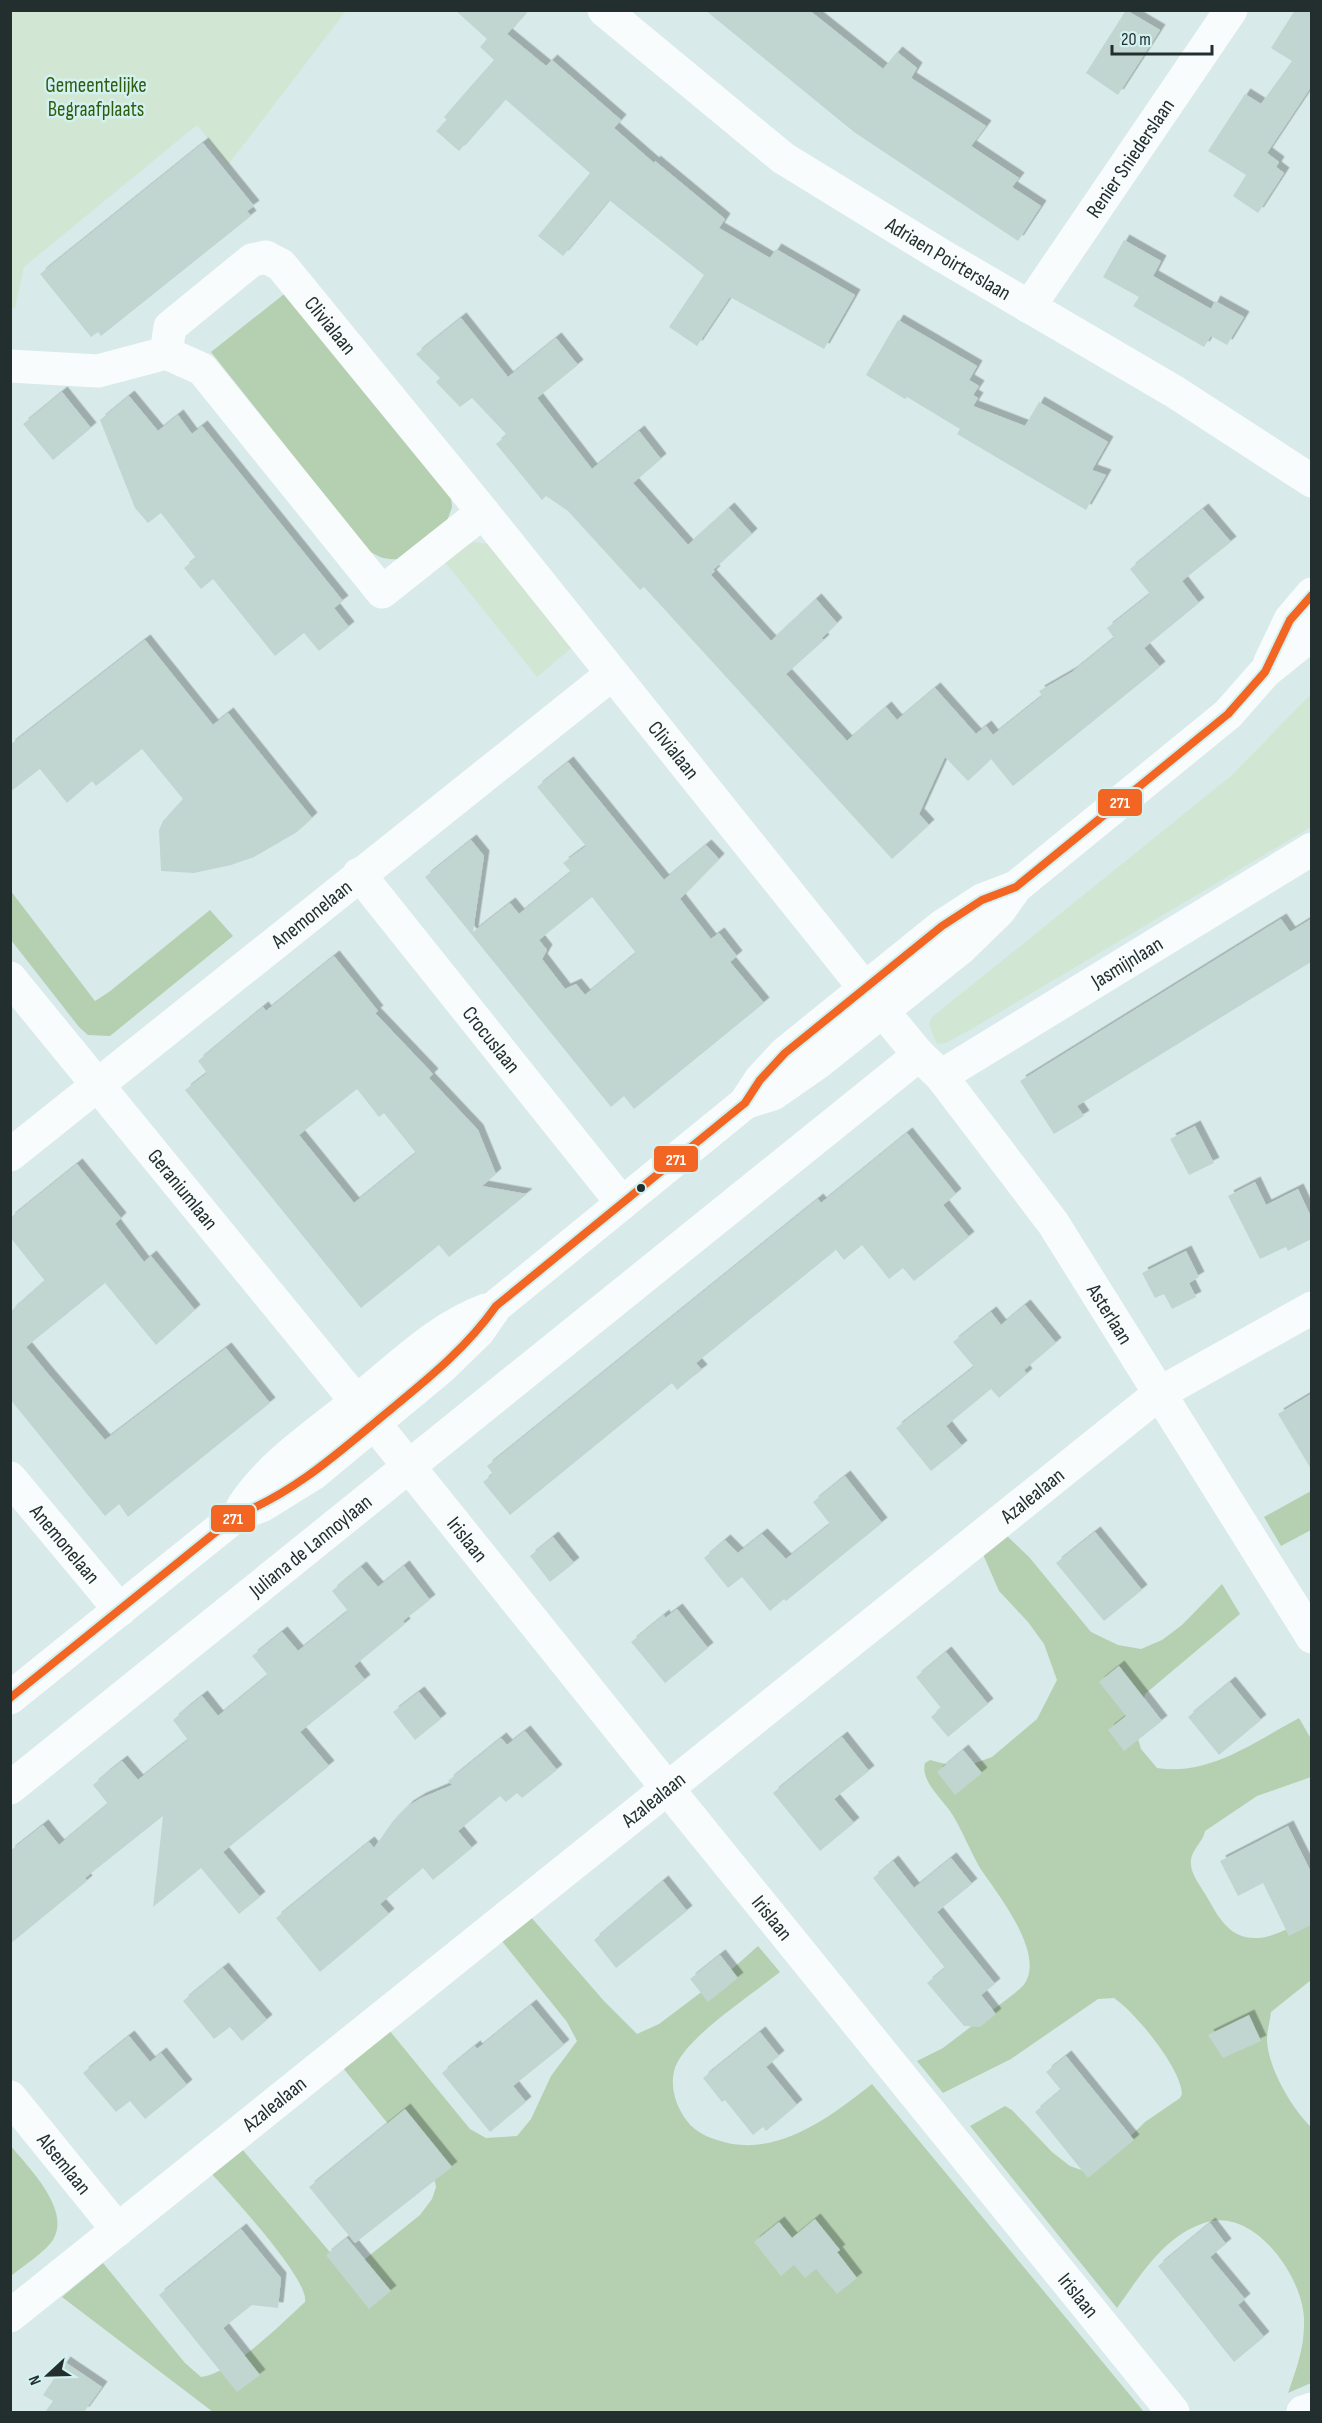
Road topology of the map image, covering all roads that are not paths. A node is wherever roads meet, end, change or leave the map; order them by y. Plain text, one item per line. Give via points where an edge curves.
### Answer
1 (604, 10) edge
2 (1231, 10) edge
3 (1029, 307) junction
4 (166, 353) junction
5 (10, 366) edge
6 (1311, 481) edge
7 (483, 512) junction
8 (1311, 594) edge
9 (1311, 634) edge
10 (1265, 672) junction
11 (612, 674) junction
12 (1311, 849) edge
13 (359, 874) junction
14 (10, 978) edge
15 (874, 999) junction
16 (930, 1065) junction
17 (97, 1085) junction
18 (10, 1155) edge
19 (622, 1203) junction
20 (1311, 1308) edge
21 (1160, 1393) junction
22 (365, 1412) junction
23 (409, 1468) junction
24 (10, 1478) edge
25 (120, 1610) junction
26 (1311, 1637) edge
27 (10, 1698) edge
28 (10, 1788) edge
29 (667, 1788) junction
30 (10, 2097) edge
31 (118, 2230) junction
32 (10, 2316) edge
33 (1311, 2409) edge
34 (1173, 2412) edge
35 (1303, 2412) edge

1 - 3 street, Adriaen Poirterslaan via 783,158
2 - 3 street, Renier Sniederslaan
3 - 6 street, Adriaen Poirterslaan via 1175,392
4 - 5 street via 98,371
4 - 7 street via 202,369 382,592
4 - 7 street, Clivialaan via 170,327 252,261 266,257 281,265
7 - 11 street, Clivialaan
8 - 10 street via 1290,620
9 - 10 street
10 - 15 street via 1228,714 1016,887 981,900 949,921
11 - 13 street, Anemonelaan
11 - 15 street, Clivialaan
12 - 16 street, Jasmijnlaan
13 - 17 street, Anemonelaan
13 - 19 street, Crocuslaan
14 - 17 street, Geraniumlaan
15 - 16 street, Asterlaan
15 - 19 street via 785,1053 745,1103
16 - 21 street, Asterlaan via 1053,1222
16 - 23 street, Juliana de Lannoylaan
17 - 18 street, Anemonelaan
17 - 22 street, Geraniumlaan
19 - 22 street via 496,1306 478,1332 449,1360
20 - 21 street, Azalealaan
21 - 26 street, Asterlaan
21 - 29 street, Azalealaan
22 - 23 street, Irislaan
22 - 25 street via 313,1474 263,1505 237,1515
23 - 28 street, Juliana de Lannoylaan
23 - 29 street, Irislaan
24 - 25 street, Anemonelaan
25 - 27 street
29 - 31 street, Azalealaan
29 - 34 street, Irislaan
30 - 31 street, Alsemlaan
31 - 32 street, Azalealaan
33 - 35 street

